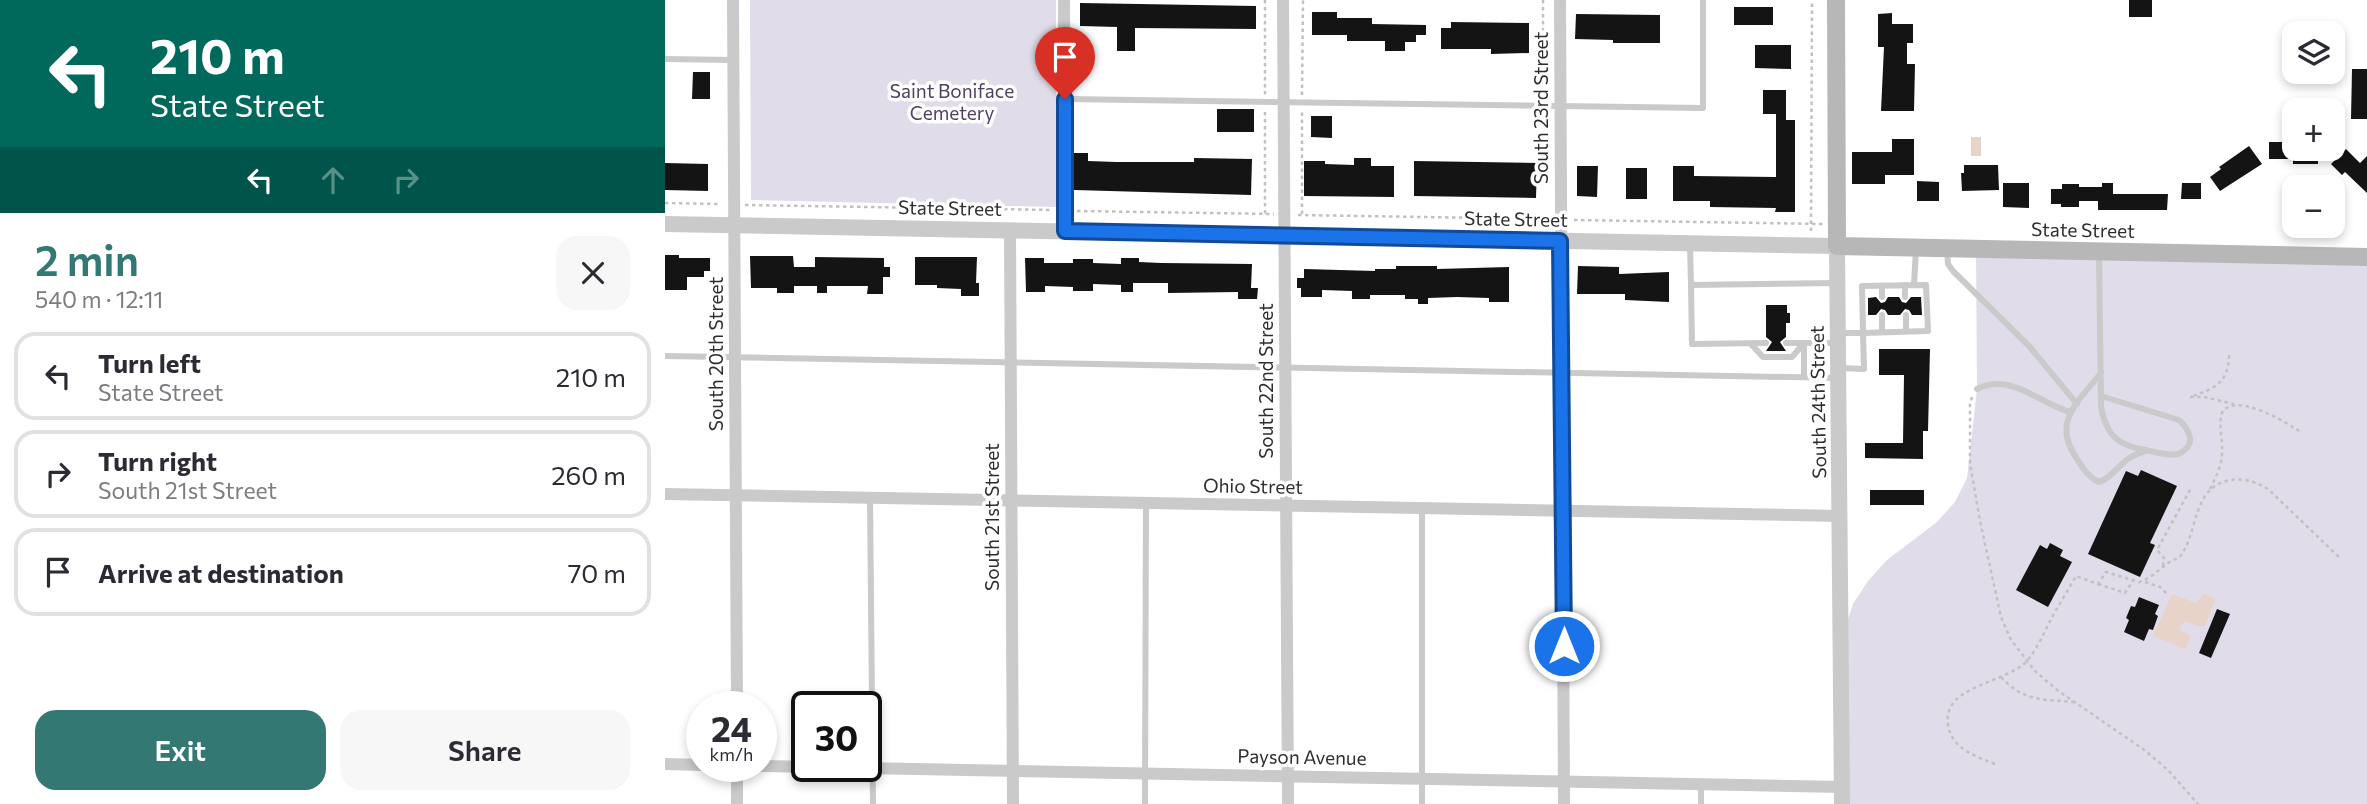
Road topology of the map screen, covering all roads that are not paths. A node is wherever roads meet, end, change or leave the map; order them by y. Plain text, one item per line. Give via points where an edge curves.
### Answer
1 (733, 0) edge
2 (1064, 0) edge
3 (1283, 0) edge
4 (1560, 0) edge
5 (1703, 0) edge
6 (1836, 0) edge
7 (665, 59) edge
8 (734, 60) junction
9 (1065, 99) junction
10 (1284, 103) junction
11 (1560, 105) junction
12 (665, 224) edge
13 (735, 225) junction
14 (1010, 230) junction
15 (1065, 231) junction
16 (1285, 236) junction
17 (1560, 241) junction
18 (1690, 244) junction
19 (1837, 246) junction
20 (1916, 248) junction
21 (1947, 248) junction
22 (2099, 252) junction
23 (2367, 257) edge
24 (1837, 284) junction
25 (1691, 285) junction
26 (1905, 285) junction
27 (1914, 285) junction
28 (1882, 286) junction
29 (1882, 297) dead end
30 (1905, 297) dead end
31 (1882, 315) dead end
32 (1906, 315) dead end
33 (1906, 331) junction
34 (1863, 332) junction
35 (1882, 332) junction
36 (1838, 338) junction
37 (1766, 343) dead end
38 (1786, 343) dead end
39 (1804, 343) junction
40 (1751, 344) junction
41 (665, 356) edge
42 (736, 358) junction
43 (1010, 362) junction
44 (1286, 367) junction
45 (1562, 372) junction
46 (1838, 373) junction
47 (2101, 373) junction
48 (1804, 377) junction
49 (1977, 389) road end
50 (2101, 396) junction
51 (2077, 404) junction
52 (2070, 412) junction
53 (2147, 451) junction
54 (665, 494) edge
55 (736, 495) junction
56 (870, 498) junction
57 (1011, 500) junction
58 (1146, 503) junction
59 (1286, 506) junction
60 (1422, 508) junction
61 (1563, 511) junction
62 (1840, 516) junction
63 (737, 691) edge
64 (872, 691) edge
65 (665, 764) edge
66 (686, 765) edge
67 (882, 768) edge
68 (1013, 771) junction
69 (1145, 773) junction
70 (1287, 776) junction
71 (1421, 779) junction
72 (1564, 781) junction
73 (737, 782) edge
74 (873, 782) edge
75 (1701, 784) junction
76 (1842, 787) junction
77 (737, 804) edge
78 (873, 804) edge
79 (1013, 804) edge
80 (1145, 804) edge
81 (1288, 804) edge
82 (1422, 804) edge
83 (1565, 804) edge
84 (1701, 804) edge
85 (1842, 804) edge

1 - 8 street, South 20th Street
2 - 9 street
3 - 10 street, South 22nd Street
4 - 11 street, South 23rd Street
5 - 11 lane via 1703,108
6 - 19 main road, South 24th Street
7 - 8 lane
8 - 13 street, South 20th Street
9 - 10 lane
9 - 15 street
10 - 11 lane
10 - 16 street, South 22nd Street
11 - 17 street, South 23rd Street
12 - 13 street, State Street
13 - 14 street, State Street
13 - 42 street, South 20th Street
14 - 15 street, State Street
14 - 43 street, South 21st Street
15 - 16 street, State Street
16 - 17 street, State Street
16 - 44 street, South 22nd Street
17 - 18 street, State Street
17 - 45 street, South 23rd Street
18 - 19 street, State Street
18 - 25 lane
19 - 20 main road, State Street
19 - 24 street, South 24th Street
20 - 21 main road, State Street
20 - 27 lane
21 - 22 main road, State Street
21 - 51 lane via 1953,271 2029,345
22 - 23 main road, State Street
22 - 47 lane
24 - 25 lane
24 - 36 street, South 24th Street
25 - 40 lane via 1692,344
26 - 27 lane
26 - 28 lane
26 - 30 lane
27 - 33 lane via 1926,285 1928,331
28 - 29 lane
28 - 34 lane via 1862,286
31 - 35 lane
32 - 33 lane
33 - 35 lane
34 - 35 lane
34 - 36 lane
34 - 46 lane via 1864,369
36 - 39 lane
36 - 46 street, South 24th Street
37 - 40 lane
38 - 39 lane
39 - 40 lane via 1792,357 1763,357
39 - 48 lane
41 - 42 lane
42 - 43 lane
42 - 55 street, South 20th Street
43 - 44 lane
43 - 57 street, South 21st Street
44 - 45 lane
44 - 59 street, South 22nd Street
45 - 48 lane
45 - 61 street, South 23rd Street
46 - 48 lane
46 - 62 street, South 24th Street
47 - 50 lane
47 - 51 lane
49 - 52 lane via 1988,383 2013,385
50 - 53 lane via 2102,415 2113,435 2126,447
50 - 53 lane via 2171,417 2187,427 2188,447 2181,453
51 - 52 lane
52 - 53 lane via 2066,441 2095,481 2103,482 2126,458
54 - 55 street, Ohio Street
55 - 56 street, Ohio Street
55 - 63 street, South 20th Street
56 - 57 street, Ohio Street
56 - 64 lane
57 - 58 street, Ohio Street
57 - 68 street, South 21st Street
58 - 59 street, Ohio Street
58 - 69 lane
59 - 60 street, Ohio Street
59 - 70 street, South 22nd Street
60 - 61 street, Ohio Street
60 - 71 lane
61 - 62 street, Ohio Street
61 - 72 street, South 23rd Street
62 - 76 street, South 24th Street
65 - 66 street
67 - 68 street, Payson Avenue
68 - 69 street, Payson Avenue
68 - 79 street, South 21st Street
69 - 70 street, Payson Avenue
69 - 80 lane
70 - 71 street, Payson Avenue
70 - 81 street, South 22nd Street
71 - 72 street, Payson Avenue
71 - 82 lane
72 - 75 street, Payson Avenue
72 - 83 street, South 23rd Street
73 - 77 street
74 - 78 lane
75 - 76 street, Payson Avenue
75 - 84 lane
76 - 85 street, South 24th Street

